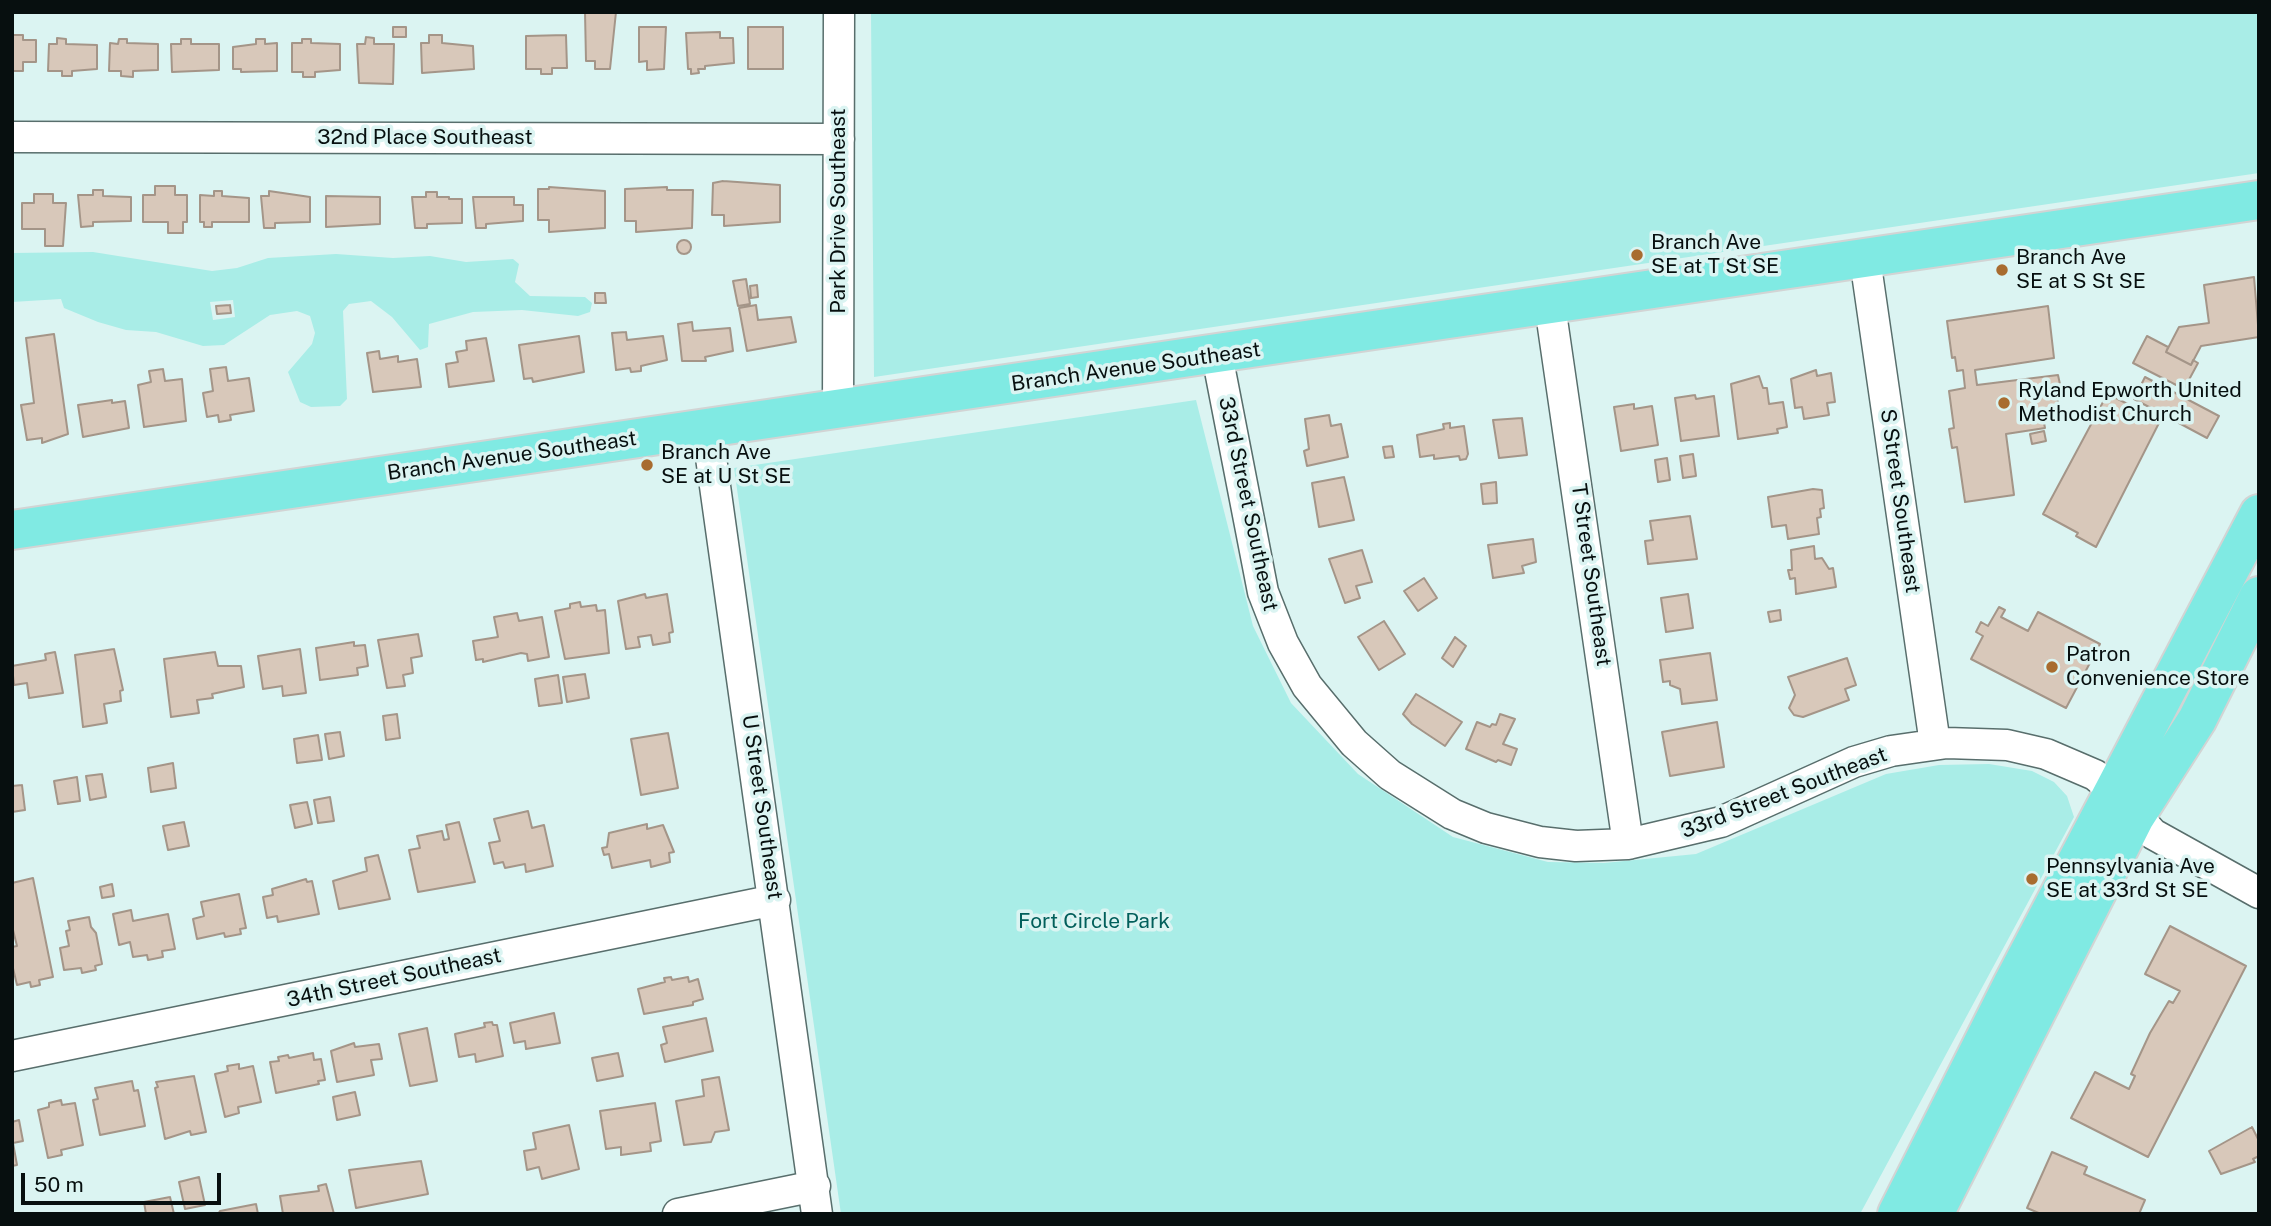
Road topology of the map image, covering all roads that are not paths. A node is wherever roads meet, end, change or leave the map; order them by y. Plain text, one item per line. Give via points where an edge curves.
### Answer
1 (839, 12) edge
2 (12, 137) edge
3 (839, 139) junction
4 (2259, 200) edge
5 (1865, 259) junction
6 (1550, 306) junction
7 (1217, 355) junction
8 (838, 410) junction
9 (707, 429) junction
10 (2259, 514) edge
11 (12, 530) edge
12 (2259, 596) edge
13 (1935, 744) junction
14 (2124, 803) junction
15 (1628, 844) junction
16 (2259, 894) edge
17 (775, 900) junction
18 (12, 1056) edge
19 (816, 1200) edge
20 (678, 1214) edge
21 (1897, 1214) edge
22 (1934, 1214) edge

1 - 3 street, Park Drive Southeast
2 - 3 street, 32nd Place Southeast
3 - 8 street, Park Drive Southeast
4 - 5 highway, Branch Avenue Southeast
5 - 6 highway, Branch Avenue Southeast
5 - 13 street, S Street Southeast
6 - 7 highway, Branch Avenue Southeast
6 - 15 street, T Street Southeast
7 - 8 highway, Branch Avenue Southeast
7 - 15 street, 33rd Street Southeast via 1263,592 1303,678 1337,725 1390,775 1469,822 1540,842
8 - 9 highway, Branch Avenue Southeast
9 - 11 highway, Branch Avenue Southeast
9 - 17 street, U Street Southeast
10 - 14 highway
12 - 14 highway via 2197,720
13 - 14 street, 33rd Street Southeast via 1980,743 2033,750 2083,768
13 - 15 street, 33rd Street Southeast via 1866,758 1721,822
14 - 16 street, 33rd Street Southeast via 2153,834
14 - 21 highway
14 - 22 highway
17 - 18 street, 34th Street Southeast
17 - 19 street, U Street Southeast
19 - 20 street

